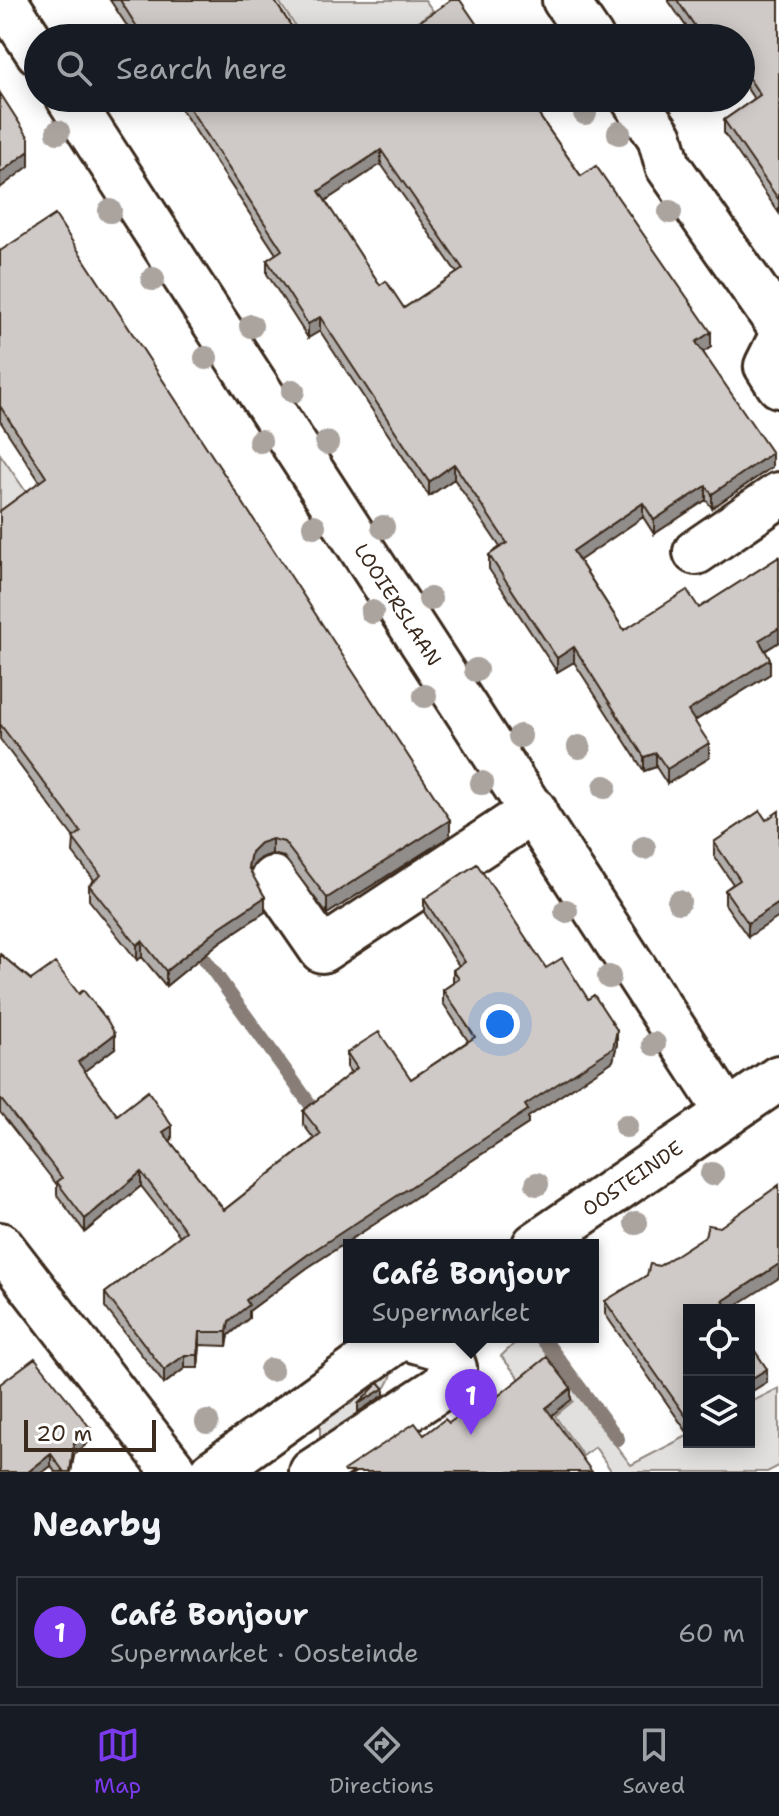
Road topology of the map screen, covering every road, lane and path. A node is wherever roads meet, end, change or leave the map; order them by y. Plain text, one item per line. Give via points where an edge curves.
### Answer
1 (4, 0) edge
2 (565, 0) edge
3 (581, 24) edge
4 (24, 31) edge
5 (78, 112) edge
6 (643, 112) edge
7 (779, 325) edge
8 (779, 342) edge
9 (779, 385) edge
10 (779, 495) edge
11 (696, 552) dead end
12 (534, 810) junction
13 (273, 879) dead end
14 (779, 1078) edge
15 (728, 1113) junction
16 (544, 1239) edge
17 (0, 1245) edge
18 (394, 1343) edge
19 (425, 1343) edge
20 (284, 1420) junction
21 (175, 1472) edge
22 (213, 1472) edge
23 (312, 1472) edge

1 - 4 street
2 - 3 street
5 - 12 street, LOOIERSLAAN
6 - 7 street via 660,137 668,166
8 - 9 street via 767,366
10 - 11 street
12 - 13 street via 322,950
12 - 15 street, LOOIERSLAAN
14 - 15 street, OOSTEINDE
15 - 16 street, OOSTEINDE
17 - 21 street
18 - 20 street
19 - 23 street via 447,1349 454,1368 442,1387
20 - 22 street
20 - 23 street

